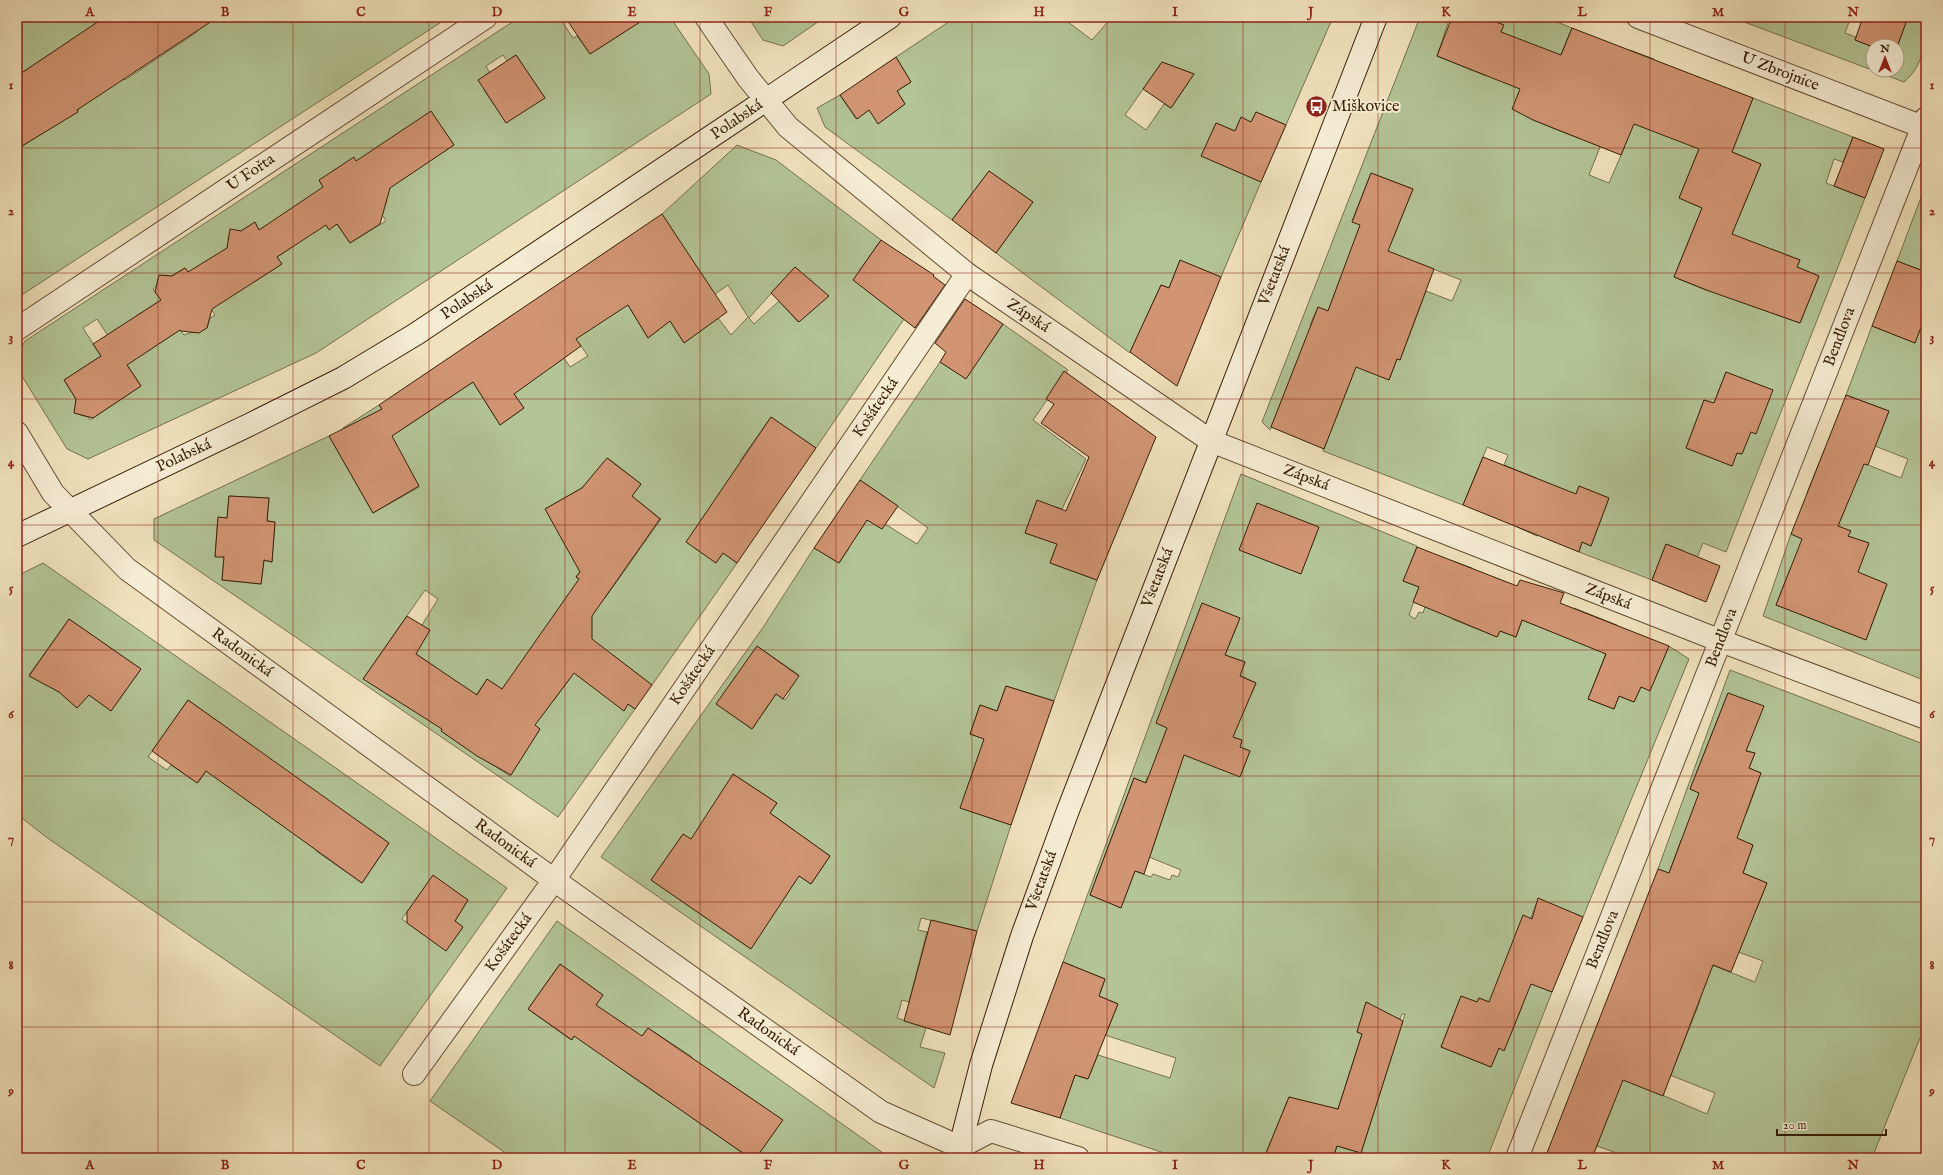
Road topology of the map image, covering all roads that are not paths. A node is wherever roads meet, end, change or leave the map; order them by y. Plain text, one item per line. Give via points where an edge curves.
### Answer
1 (486, 17) edge
2 (706, 17) edge
3 (890, 17) edge
4 (1376, 17) edge
5 (1638, 17) edge
6 (766, 100) junction
7 (1924, 123) edge
8 (967, 274) junction
9 (17, 329) edge
10 (17, 433) edge
11 (1211, 441) junction
12 (70, 510) junction
13 (17, 536) edge
14 (1721, 641) junction
15 (1926, 718) edge
16 (554, 880) junction
17 (414, 1074) dead end
18 (960, 1152) edge
19 (1078, 1158) edge
20 (1517, 1158) edge

1 - 9 street, U Fořta
2 - 6 street, Zápská
3 - 6 street, Polabská
4 - 11 street, Všetatská
5 - 7 street, U Zbrojnice
6 - 8 street, Zápská via 788,127
6 - 12 street, Polabská via 416,334 343,378
7 - 14 street, Bendlova
8 - 11 street, Zápská
8 - 16 street, Košátecká
10 - 12 street, Radonická via 53,492
11 - 14 street, Zápská
11 - 18 street, Všetatská via 1022,936 981,1065
12 - 13 street, Polabská
12 - 16 street, Radonická via 127,570
14 - 15 street, Zápská
14 - 20 street, Bendlova
16 - 17 street, Košátecká
16 - 18 street, Radonická via 882,1112
18 - 19 street via 991,1131

